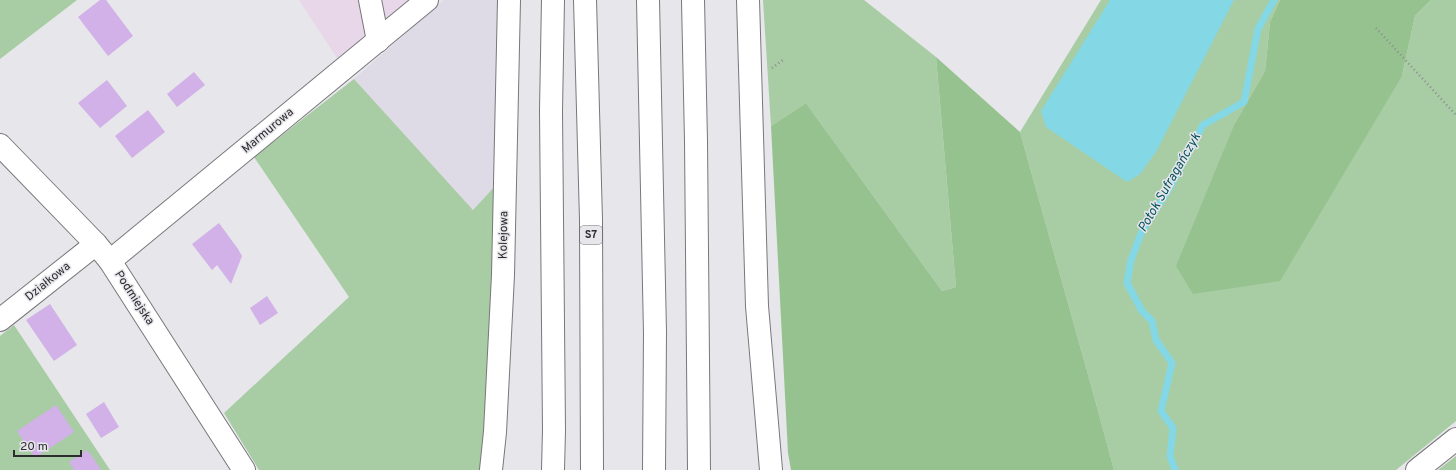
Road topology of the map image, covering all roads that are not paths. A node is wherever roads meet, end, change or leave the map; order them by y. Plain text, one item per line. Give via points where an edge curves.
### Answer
1 (370, 0) edge
2 (427, 0) edge
3 (509, 0) edge
4 (553, 0) edge
5 (585, 0) edge
6 (648, 0) edge
7 (693, 0) edge
8 (748, 0) edge
9 (378, 41) junction
10 (0, 144) edge
11 (96, 244) junction
12 (110, 262) junction
13 (0, 320) edge
14 (1456, 439) edge
15 (244, 470) edge
16 (491, 470) edge
17 (553, 470) edge
18 (592, 470) edge
19 (654, 470) edge
20 (699, 470) edge
21 (771, 470) edge
22 (1417, 470) edge

1 - 9 main road
2 - 9 main road, Marmurowa
3 - 16 main road, Kolejowa via 503,275
4 - 17 main road
5 - 18 main road, S7 via 591,220
6 - 19 main road via 655,325
7 - 20 main road
8 - 21 main road via 757,306
9 - 12 main road, Marmurowa
10 - 11 main road, Podmiejska
11 - 12 main road, Podmiejska
11 - 13 main road, Działkowa
12 - 15 main road, Podmiejska
14 - 22 main road

